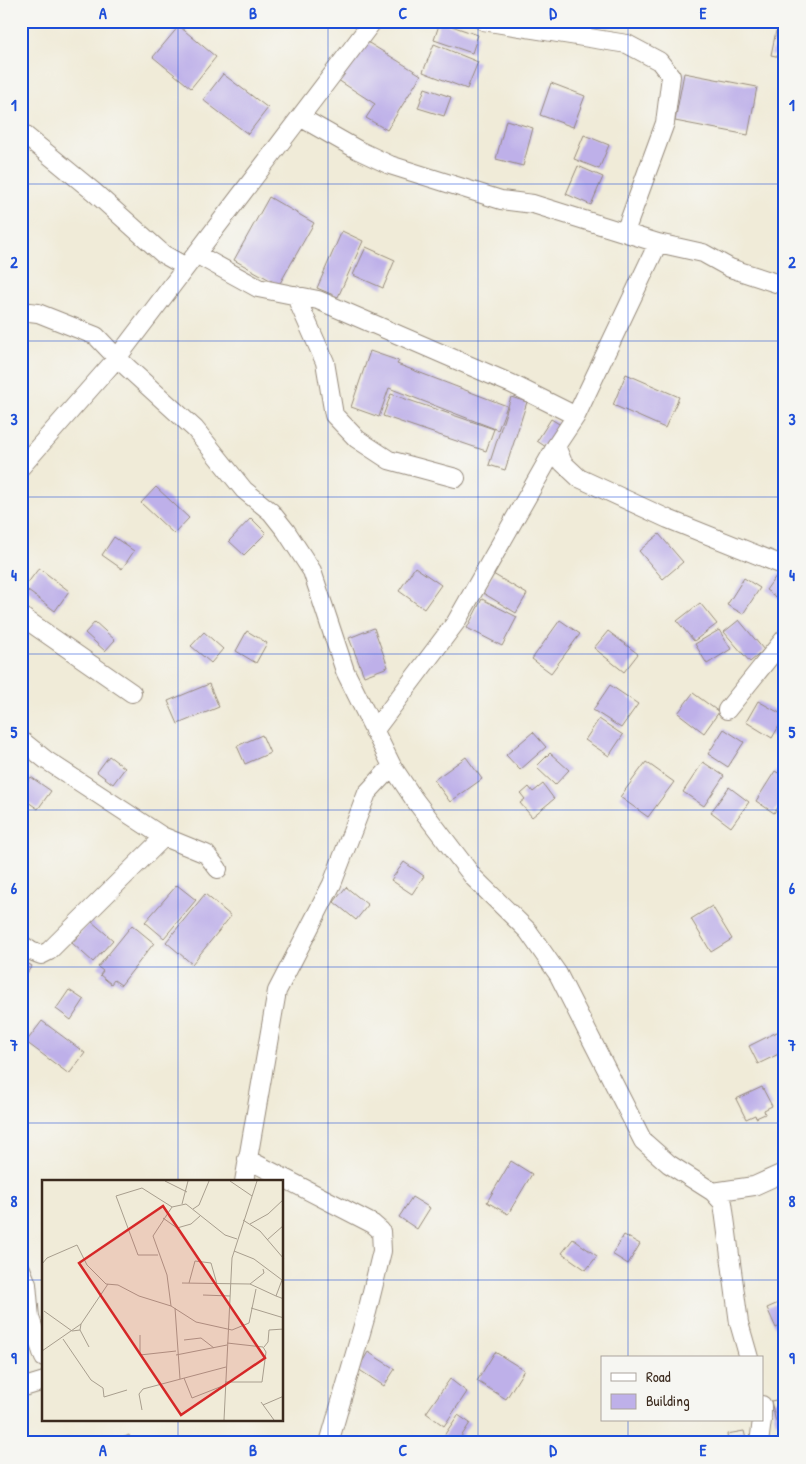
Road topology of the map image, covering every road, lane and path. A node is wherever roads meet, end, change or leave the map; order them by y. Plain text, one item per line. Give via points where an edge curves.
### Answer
1 (372, 21) edge
2 (483, 21) edge
3 (300, 117) junction
4 (21, 132) edge
5 (626, 232) junction
6 (658, 243) junction
7 (191, 261) junction
8 (785, 286) edge
9 (295, 295) junction
10 (21, 311) edge
11 (117, 358) junction
12 (576, 416) junction
13 (556, 446) junction
14 (21, 467) edge
15 (456, 478) dead end
16 (785, 566) edge
17 (21, 616) edge
18 (785, 638) edge
19 (132, 693) dead end
20 (727, 710) dead end
21 (374, 732) junction
22 (21, 740) edge
23 (392, 766) junction
24 (164, 837) junction
25 (218, 869) dead end
26 (21, 944) edge
27 (247, 1159) junction
28 (785, 1172) edge
29 (244, 1180) edge
30 (713, 1192) junction
31 (21, 1269) edge
32 (42, 1352) edge
33 (748, 1356) edge
34 (42, 1382) edge
35 (21, 1388) edge
36 (762, 1422) edge
37 (328, 1443) edge
38 (759, 1443) edge

1 - 3 street
2 - 5 street via 627,44 659,61 670,76 665,123
3 - 5 street via 390,165 501,200 533,204
3 - 7 street
4 - 7 street via 163,254
5 - 6 street
6 - 8 street via 702,253 730,268
6 - 12 street
7 - 9 street via 258,288
7 - 11 street
9 - 12 street via 318,300 396,333
9 - 15 street via 326,362 334,415 357,440 389,460
10 - 11 street via 38,313 96,336
11 - 14 street
11 - 21 street via 195,429 244,490 270,512 298,546 312,571 345,671
12 - 13 street
13 - 16 street via 563,463 579,478 668,519
13 - 21 street via 456,622
17 - 19 street
18 - 20 street
21 - 23 street
22 - 24 street via 46,760
23 - 27 street via 366,793 332,884 277,991
23 - 30 street via 474,878 528,931 558,974 643,1141 668,1164
24 - 25 street via 206,854
24 - 26 street via 49,951 41,954
27 - 29 street
27 - 37 street via 373,1224 382,1232 382,1251 369,1303
28 - 30 street via 754,1186
30 - 33 street via 723,1203 739,1323
31 - 32 street via 27,1284 30,1318
34 - 35 street
36 - 38 street

